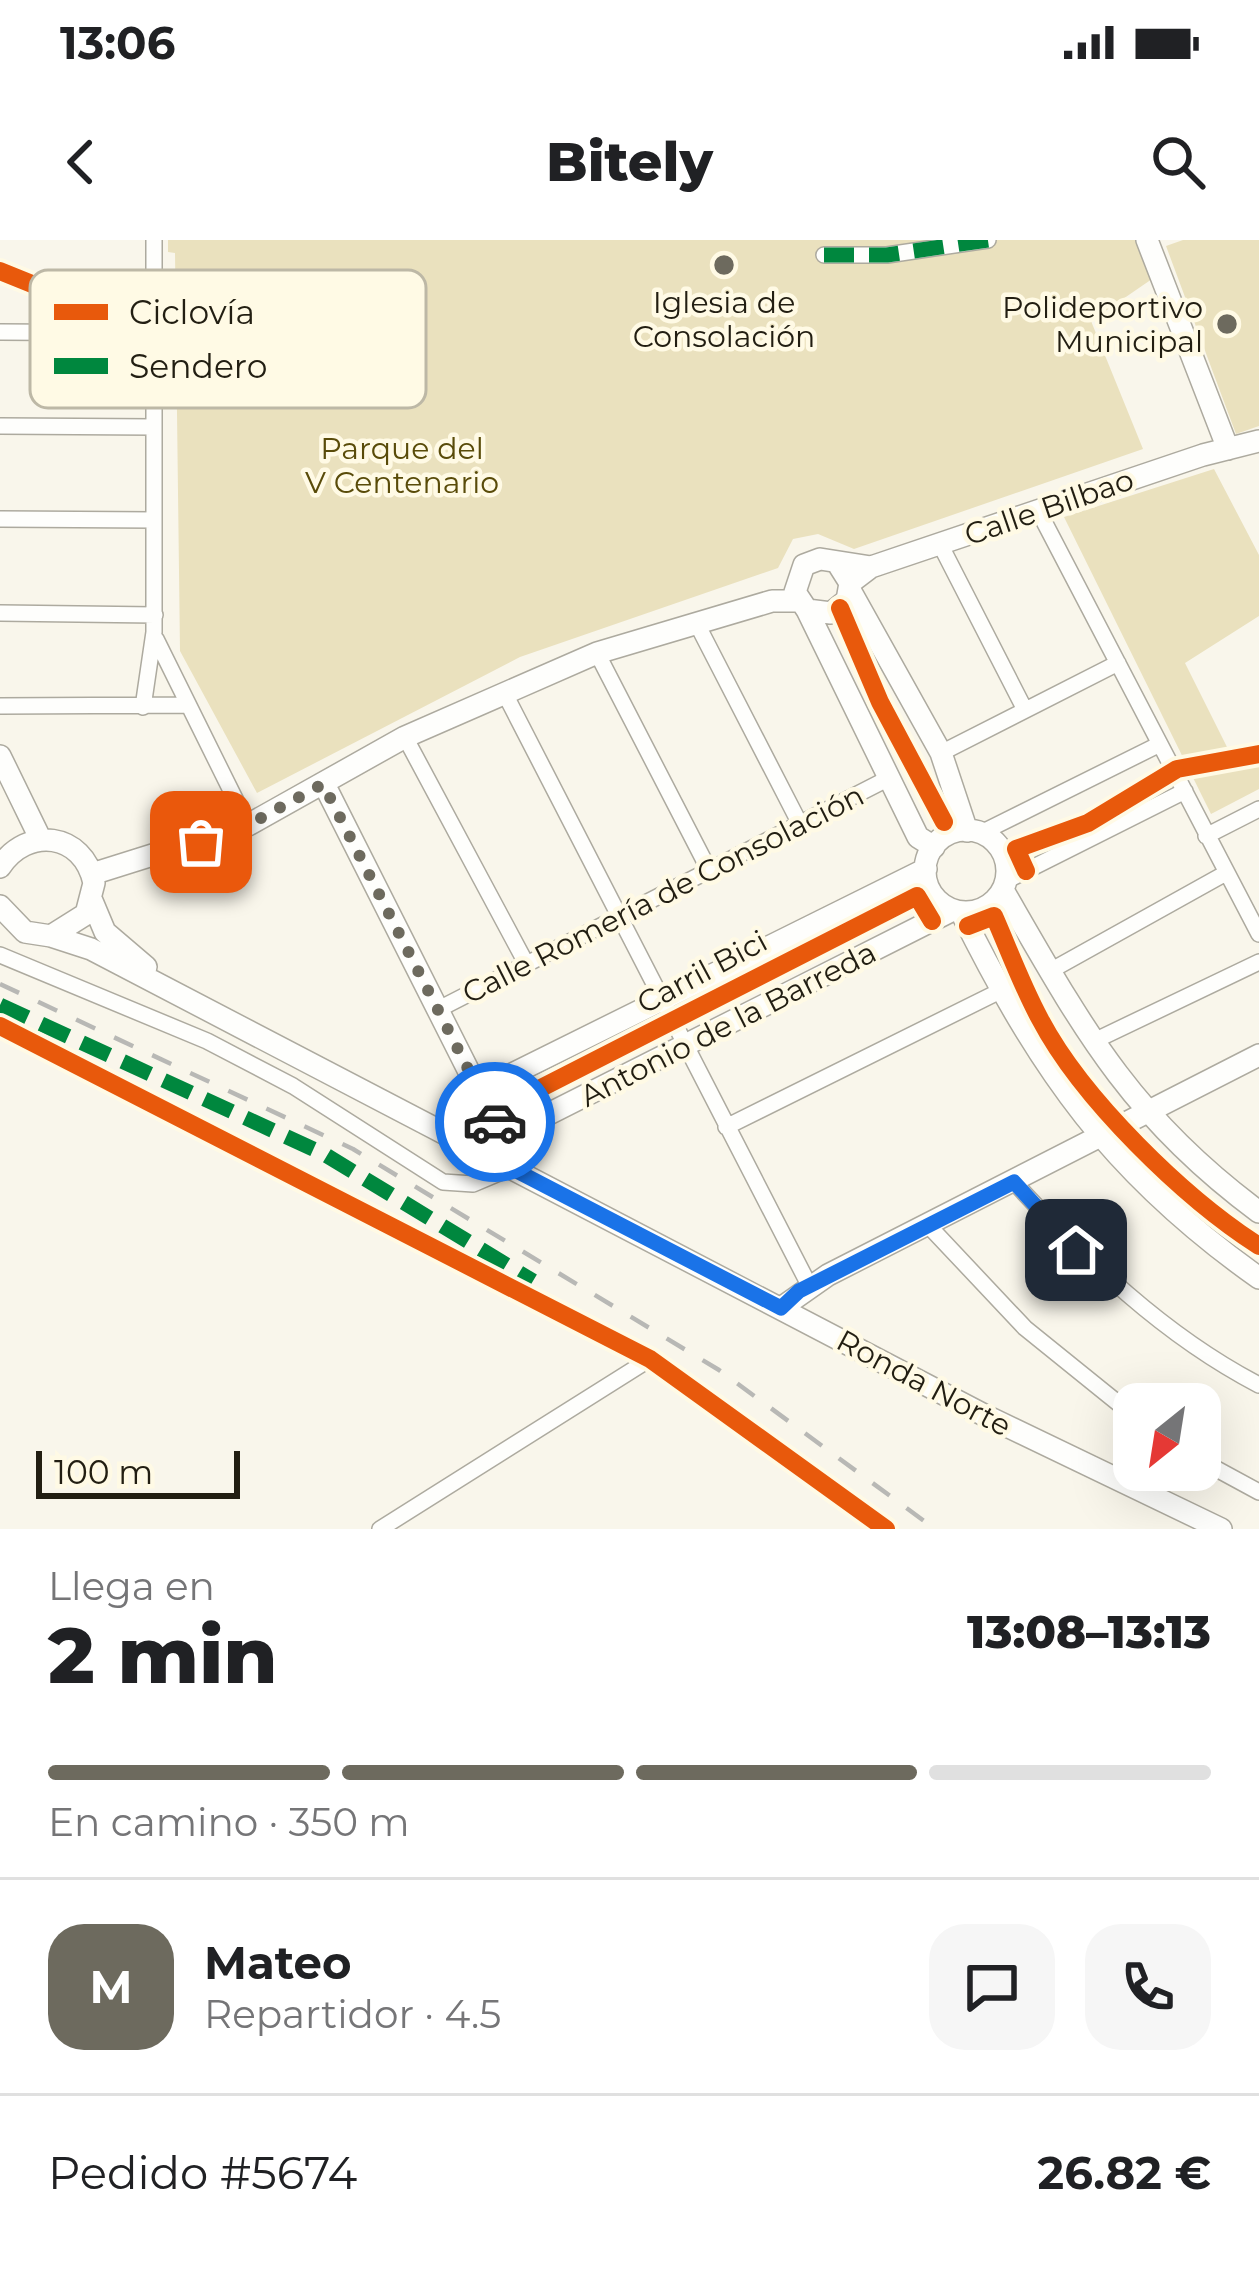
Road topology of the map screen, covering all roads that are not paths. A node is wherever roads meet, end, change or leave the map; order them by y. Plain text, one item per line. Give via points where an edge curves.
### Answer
1 (988, 240) edge
2 (1147, 240) edge
3 (824, 256) dead end
4 (0, 332) edge
5 (30, 332) edge
6 (154, 408) edge
7 (0, 426) edge
8 (154, 427) junction
9 (1259, 441) edge
10 (1228, 449) junction
11 (1038, 510) junction
12 (0, 519) edge
13 (154, 520) junction
14 (940, 544) junction
15 (846, 579) junction
16 (800, 599) junction
17 (0, 613) edge
18 (155, 615) junction
19 (697, 624) junction
20 (154, 637) junction
21 (597, 653) junction
22 (1118, 663) junction
23 (504, 692) junction
24 (188, 705) junction
25 (0, 706) edge
26 (143, 707) junction
27 (1025, 710) junction
28 (404, 737) junction
29 (1158, 745) junction
30 (940, 753) junction
31 (0, 756) edge
32 (889, 778) junction
33 (323, 784) junction
34 (1185, 791) junction
35 (1259, 809) edge
36 (800, 824) junction
37 (248, 825) junction
38 (974, 832) junction
39 (1206, 836) junction
40 (40, 838) junction
41 (934, 847) junction
42 (4, 853) edge
43 (926, 869) junction
44 (709, 871) junction
45 (1226, 873) junction
46 (92, 874) junction
47 (1005, 885) junction
48 (92, 901) junction
49 (957, 911) junction
50 (2, 914) edge
51 (620, 915) junction
52 (1259, 934) edge
53 (51, 936) junction
54 (0, 955) edge
55 (1259, 962) edge
56 (527, 965) junction
57 (1050, 971) junction
58 (1000, 991) junction
59 (184, 997) junction
60 (664, 998) junction
61 (437, 1010) junction
62 (0, 1026) edge
63 (1092, 1042) junction
64 (687, 1044) junction
65 (1259, 1055) edge
66 (478, 1090) junction
67 (1144, 1114) junction
68 (726, 1127) junction
69 (503, 1137) junction
70 (1097, 1138) junction
71 (509, 1167) junction
72 (1014, 1182) junction
73 (1259, 1212) edge
74 (927, 1224) junction
75 (1259, 1279) edge
76 (809, 1286) junction
77 (781, 1308) junction
78 (650, 1359) junction
79 (1259, 1385) edge
80 (1113, 1399) edge
81 (1221, 1471) edge
82 (1259, 1492) edge
83 (380, 1529) edge
84 (886, 1529) edge
85 (1221, 1529) edge

1 - 3 street
2 - 10 street
4 - 5 street
6 - 8 street
7 - 8 street
8 - 13 street
9 - 10 street, Calle Bilbao
10 - 11 street, Calle Bilbao
11 - 14 street, Calle Bilbao
11 - 22 street
12 - 13 street
13 - 18 street
14 - 15 street, Calle Bilbao
14 - 27 street
15 - 16 street via 831,613
15 - 16 street via 811,561 798,572
15 - 30 street
16 - 19 street
16 - 32 street
17 - 18 street
18 - 20 street
19 - 21 street
19 - 36 street
20 - 24 street
20 - 26 street
21 - 23 street
21 - 44 street
22 - 27 street
22 - 29 street
23 - 28 street
23 - 51 street
24 - 26 street
24 - 37 street
25 - 26 street
27 - 30 street
28 - 33 street
28 - 56 street
29 - 34 street
29 - 38 street
30 - 38 street
31 - 40 street
32 - 36 street, Calle Romería de Consolación
32 - 41 street via 918,837
33 - 37 street
33 - 61 street
34 - 39 street
34 - 47 street
35 - 39 street
36 - 44 street, Calle Romería de Consolación
37 - 46 street
38 - 41 street
38 - 47 street via 1000,848
39 - 45 street
40 - 42 street
40 - 46 street via 78,851
41 - 43 street
43 - 49 street via 932,894
43 - 60 street
44 - 51 street, Calle Romería de Consolación
45 - 52 street
45 - 57 street
46 - 48 street
47 - 49 street via 986,908
47 - 57 street
48 - 53 street via 76,925
48 - 59 street, Ronda Norte via 105,932
49 - 58 street
49 - 64 street, Antonio de la Barreda
50 - 53 street, Ronda Norte via 26,932
51 - 56 street, Calle Romería de Consolación
51 - 60 street
53 - 59 street, Ronda Norte
54 - 71 street via 207,1041 442,1182 472,1184
55 - 63 street
56 - 61 street, Calle Romería de Consolación
57 - 63 street
58 - 68 street
58 - 70 street
59 - 71 street, Ronda Norte
60 - 64 street
60 - 66 street
61 - 66 street
62 - 78 street
63 - 67 street
64 - 68 street
64 - 69 street, Antonio de la Barreda
65 - 67 street
66 - 69 street
67 - 70 street
67 - 73 street
68 - 76 street
69 - 71 street
70 - 72 street
70 - 75 street via 1195,1233
71 - 77 street, Ronda Norte
72 - 74 street
72 - 79 street via 1138,1304
74 - 76 street
74 - 80 street via 1025,1328
76 - 77 street
77 - 85 street, Ronda Norte
78 - 83 street
78 - 84 street
81 - 82 street

